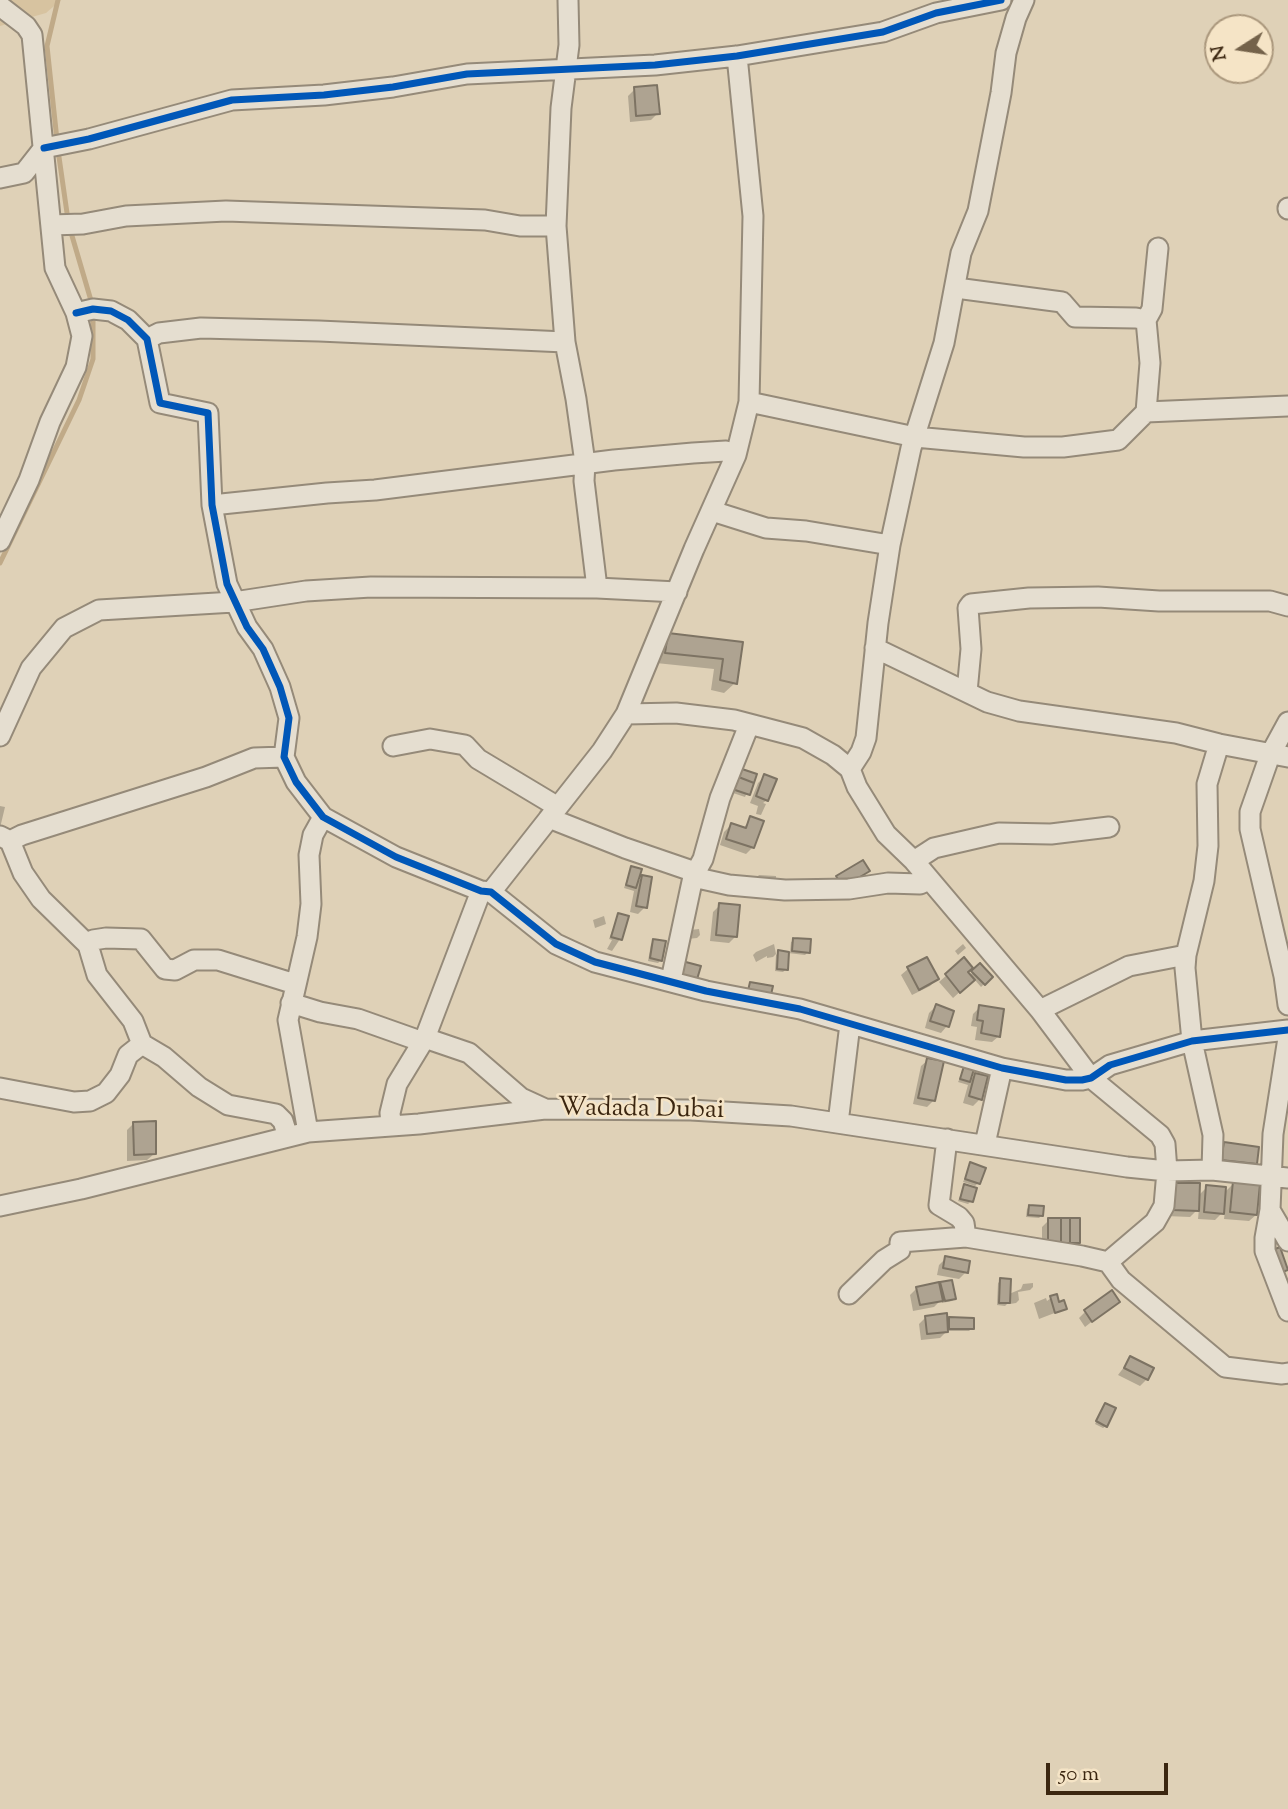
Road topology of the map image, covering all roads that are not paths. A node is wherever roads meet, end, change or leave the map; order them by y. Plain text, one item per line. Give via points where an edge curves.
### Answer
1 (568, 0) edge
2 (1001, 0) edge
3 (1024, 0) edge
4 (0, 6) edge
5 (737, 56) junction
6 (565, 68) junction
7 (43, 149) junction
8 (0, 178) edge
9 (51, 225) junction
10 (556, 226) junction
11 (1158, 248) dead end
12 (956, 288) junction
13 (76, 313) junction
14 (1146, 320) junction
15 (148, 339) junction
16 (565, 342) junction
17 (749, 402) junction
18 (1288, 406) edge
19 (1146, 412) junction
20 (915, 437) junction
21 (736, 455) junction
22 (585, 463) junction
23 (212, 505) junction
24 (712, 511) junction
25 (0, 541) edge
26 (890, 545) junction
27 (597, 588) junction
28 (677, 592) junction
29 (234, 602) junction
30 (1288, 606) edge
31 (876, 648) junction
32 (967, 692) junction
33 (626, 714) junction
34 (1288, 722) edge
35 (749, 725) junction
36 (0, 736) edge
37 (1219, 744) junction
38 (393, 746) dead end
39 (1279, 756) edge
40 (284, 757) junction
41 (850, 769) junction
42 (554, 813) junction
43 (323, 817) junction
44 (1109, 827) dead end
45 (5, 839) edge
46 (914, 861) junction
47 (694, 875) junction
48 (929, 880) junction
49 (486, 892) junction
50 (88, 945) junction
51 (1186, 955) junction
52 (671, 980) junction
53 (293, 994) junction
54 (1288, 1005) edge
55 (1040, 1010) junction
56 (850, 1024) junction
57 (1288, 1030) edge
58 (1288, 1038) edge
59 (424, 1040) junction
60 (1192, 1041) junction
61 (142, 1044) junction
62 (1002, 1069) junction
63 (1091, 1078) junction
64 (0, 1088) edge
65 (545, 1109) junction
66 (838, 1123) junction
67 (391, 1124) junction
68 (298, 1134) junction
69 (947, 1139) junction
70 (985, 1144) junction
71 (1167, 1171) junction
72 (1212, 1171) junction
73 (1279, 1177) edge
74 (0, 1191) edge
75 (31, 1199) junction
76 (0, 1206) edge
77 (1270, 1210) junction
78 (966, 1237) junction
79 (1288, 1241) edge
80 (1108, 1262) junction
81 (849, 1294) dead end
82 (1288, 1311) edge
83 (1288, 1373) edge

1 - 6 street
2 - 5 street via 936,13 883,32
3 - 12 street via 1006,52 978,211 961,253
4 - 7 street via 32,35
5 - 6 street
5 - 17 street via 753,216
6 - 7 street via 467,74 324,95 232,100
6 - 10 street
7 - 8 street via 24,173
7 - 9 street
9 - 10 street via 226,211
9 - 13 street via 55,268
10 - 16 street
11 - 14 street
12 - 14 street via 1062,302 1075,317
12 - 20 street
13 - 15 street via 111,311
13 - 25 street via 82,336 76,367
14 - 19 street via 1150,363
15 - 16 street via 159,333 201,328
15 - 23 street via 160,403 208,413
16 - 22 street
17 - 20 street
17 - 21 street
18 - 19 street
19 - 20 street via 1118,440 1063,447
20 - 26 street
21 - 22 street via 693,453
21 - 24 street
22 - 23 street via 375,491
22 - 27 street
23 - 29 street
24 - 26 street via 766,528
24 - 28 street
26 - 31 street
27 - 28 street
27 - 29 street via 372,587
28 - 33 street
29 - 36 street via 99,610 64,628 31,668
29 - 40 street via 280,687 289,718
30 - 32 street via 1270,601 1098,597 971,604
31 - 32 street
31 - 41 street via 866,738
32 - 37 street via 1019,711 1176,733
33 - 35 street via 676,713
33 - 42 street
34 - 39 street
35 - 41 street via 803,738
35 - 47 street
37 - 39 street
37 - 51 street via 1207,784 1204,881
38 - 42 street via 430,739 465,745
39 - 54 street via 1250,812 1250,830
40 - 43 street via 296,782
40 - 45 street via 254,758
41 - 46 street via 886,834
42 - 47 street
42 - 49 street
43 - 49 street via 396,857
43 - 53 street via 309,855 311,904
44 - 46 street via 1051,834 999,833 934,848
45 - 50 street via 41,898
46 - 48 street
47 - 48 street via 729,885 785,890
47 - 52 street
48 - 55 street
49 - 52 street via 556,944 595,962
49 - 59 street via 460,941
50 - 53 street via 106,938 141,939 165,969 175,970 194,960 218,960
50 - 61 street via 97,975 133,1021
51 - 55 street via 1129,966
51 - 60 street
52 - 56 street
53 - 59 street via 320,1012
53 - 68 street via 288,1020
55 - 63 street
56 - 62 street
56 - 66 street
57 - 60 street
58 - 73 street via 1273,1134
59 - 65 street via 469,1053 522,1098
59 - 67 street via 397,1084
60 - 63 street via 1110,1065
60 - 72 street via 1213,1135
61 - 64 street via 128,1055 106,1093 90,1101
61 - 68 street via 228,1105 276,1114
62 - 63 street via 1066,1080
62 - 70 street
63 - 71 street via 1160,1135
65 - 66 street, Wadada Dubai via 691,1110
65 - 67 street, Wadada Dubai
66 - 69 street, Wadada Dubai
67 - 68 street, Wadada Dubai
68 - 75 street, Wadada Dubai
69 - 70 street, Wadada Dubai
69 - 78 street via 939,1205 959,1217
70 - 71 street, Wadada Dubai
71 - 72 street, Wadada Dubai
71 - 80 street via 1164,1206 1155,1222
72 - 73 street, Wadada Dubai
73 - 77 street
74 - 75 street
75 - 76 street, Wadada Dubai
77 - 79 street
77 - 82 street via 1265,1251
78 - 80 street
78 - 81 street via 900,1242 900,1250 884,1259
80 - 83 street via 1122,1280 1225,1367

